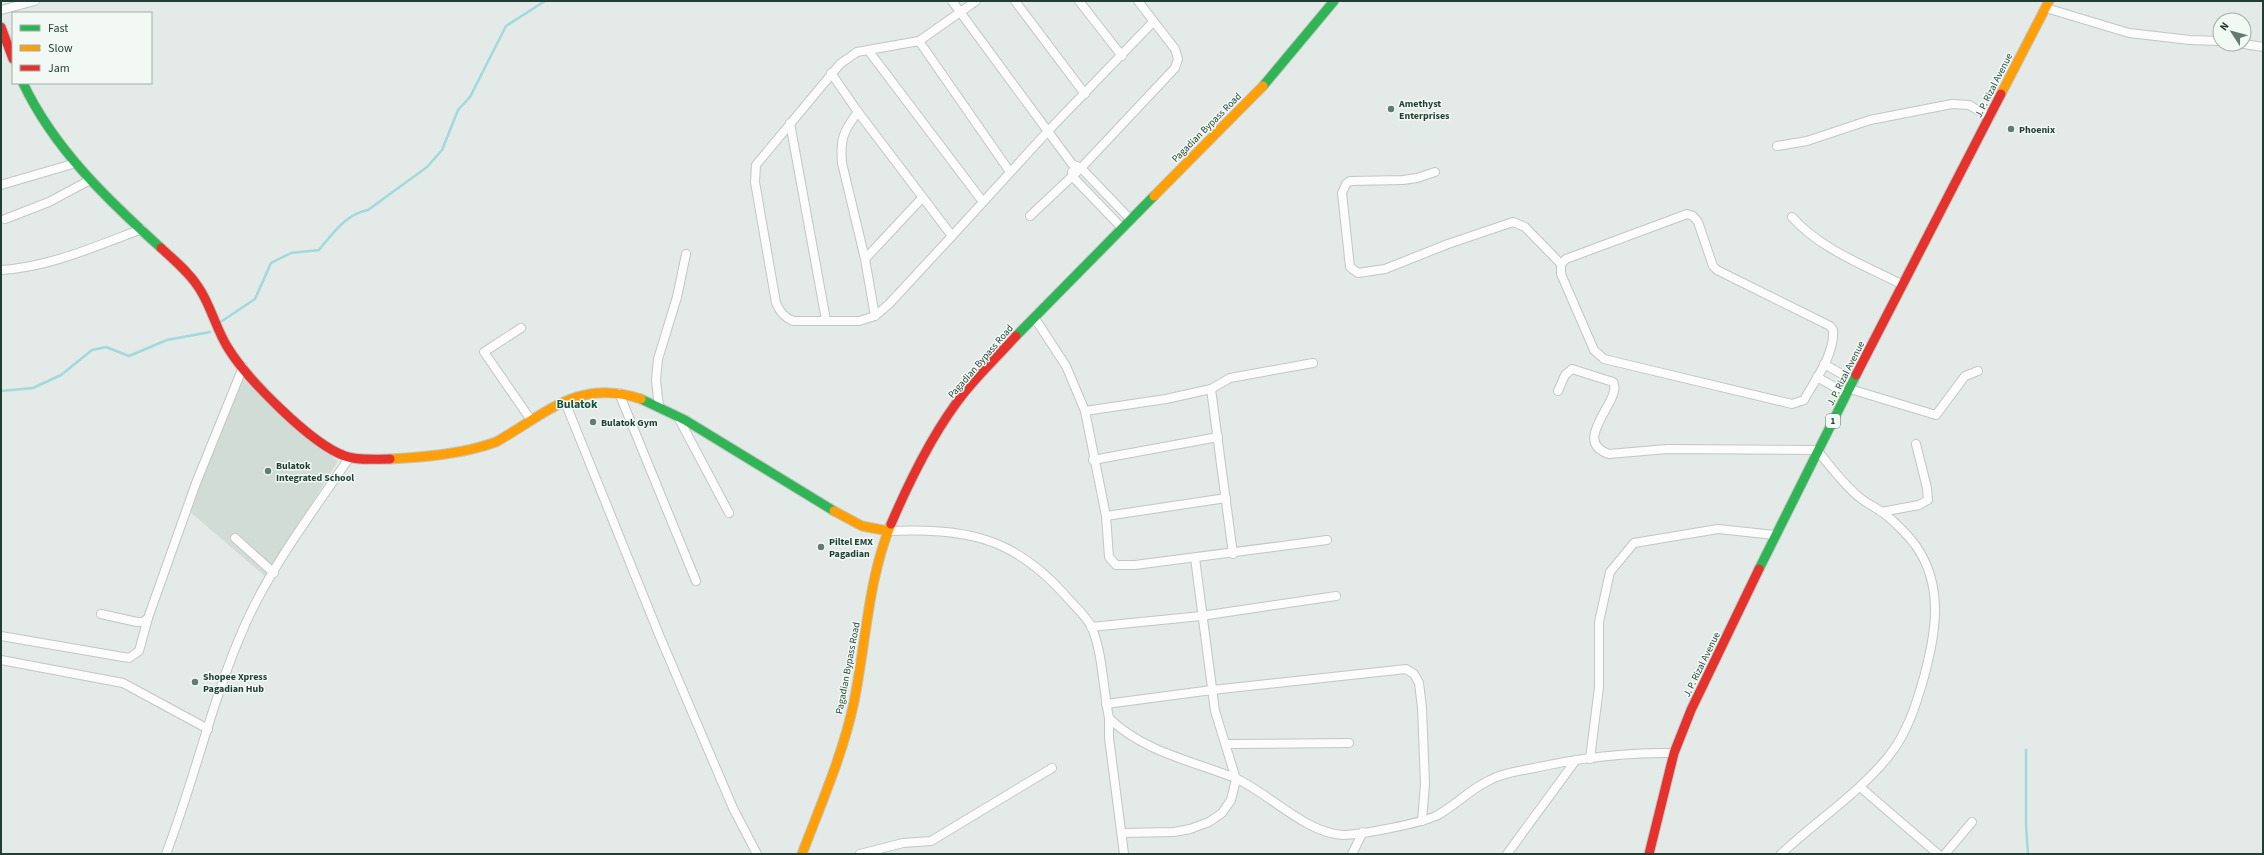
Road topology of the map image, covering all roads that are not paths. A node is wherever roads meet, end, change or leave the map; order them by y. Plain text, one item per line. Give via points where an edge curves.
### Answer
1 (35, 1) edge
2 (952, 1) edge
3 (976, 1) edge
4 (1015, 1) edge
5 (1079, 1) edge
6 (1138, 1) edge
7 (1334, 1) edge
8 (2047, 4) edge
9 (1, 10) edge
10 (961, 13) junction
11 (1153, 22) junction
12 (1, 27) edge
13 (919, 41) junction
14 (2212, 41) edge
15 (2252, 45) edge
16 (2263, 47) edge
17 (868, 50) junction
18 (12, 56) edge
19 (1122, 56) junction
20 (832, 73) junction
21 (23, 84) edge
22 (1084, 94) junction
23 (858, 112) junction
24 (1990, 117) junction
25 (790, 123) junction
26 (1048, 131) junction
27 (1777, 146) dead end
28 (76, 163) junction
29 (1072, 164) junction
30 (1081, 168) junction
31 (1010, 172) junction
32 (1435, 172) dead end
33 (1072, 176) junction
34 (90, 180) junction
35 (1, 185) edge
36 (922, 198) junction
37 (983, 202) junction
38 (1030, 216) dead end
39 (1792, 217) dead end
40 (5, 219) dead end
41 (1130, 219) junction
42 (1121, 227) junction
43 (142, 230) junction
44 (952, 236) junction
45 (686, 254) dead end
46 (865, 259) junction
47 (1561, 264) junction
48 (1, 270) edge
49 (1903, 285) junction
50 (875, 316) junction
51 (1034, 317) junction
52 (826, 320) junction
53 (521, 328) dead end
54 (1313, 363) dead end
55 (1824, 364) junction
56 (244, 367) junction
57 (1978, 371) dead end
58 (1817, 377) junction
59 (1850, 388) junction
60 (1212, 389) junction
61 (1558, 391) dead end
62 (619, 393) junction
63 (565, 402) junction
64 (659, 407) junction
65 (1085, 411) junction
66 (677, 415) junction
67 (531, 420) junction
68 (1218, 437) junction
69 (1916, 444) dead end
70 (1817, 450) junction
71 (349, 458) junction
72 (1094, 460) junction
73 (1226, 498) junction
74 (1881, 512) junction
75 (729, 513) dead end
76 (1106, 516) junction
77 (888, 531) junction
78 (1775, 536) junction
79 (235, 538) dead end
80 (1327, 540) dead end
81 (1233, 554) junction
82 (1195, 558) junction
83 (274, 573) junction
84 (696, 581) dead end
85 (1336, 596) dead end
86 (101, 614) dead end
87 (1201, 616) junction
88 (148, 618) junction
89 (1091, 627) junction
90 (1, 636) edge
91 (1, 660) edge
92 (1212, 690) junction
93 (1106, 704) junction
94 (1109, 718) junction
95 (208, 729) junction
96 (1349, 743) dead end
97 (1226, 744) junction
98 (1674, 753) junction
99 (1590, 759) junction
100 (1576, 760) junction
101 (1052, 768) dead end
102 (1236, 779) junction
103 (1860, 787) junction
104 (1422, 821) junction
105 (1972, 822) dead end
106 (1363, 832) junction
107 (1122, 833) junction
108 (166, 854) edge
109 (757, 854) edge
110 (802, 854) edge
111 (860, 854) edge
112 (1124, 854) edge
113 (1352, 854) edge
114 (1507, 854) edge
115 (1649, 854) edge
116 (1781, 854) edge
117 (1938, 854) edge
118 (1945, 854) edge

1 - 9 street
2 - 10 street
3 - 10 street
4 - 22 street
5 - 19 street
6 - 11 street
7 - 41 main road, Pagadian Bypass Road via 1279,68 1236,114
8 - 14 street via 2129,33
8 - 24 main road, J. P. Rizal Avenue / 1
10 - 13 street
10 - 26 street
11 - 19 street
11 - 30 street via 1175,50 1178,59 1175,68
12 - 18 main road
13 - 17 street
13 - 31 street
15 - 16 street
17 - 20 street via 849,57
17 - 37 street
19 - 22 street
20 - 23 street
20 - 25 street
21 - 28 main road via 49,130
22 - 26 street
23 - 36 street
23 - 46 street via 843,135 841,148 842,163
24 - 27 street via 1969,106 1952,104 1864,121 1807,141
24 - 49 main road, J. P. Rizal Avenue / 1
25 - 52 street
25 - 52 street via 761,157 755,172 776,303 780,313 793,321
26 - 29 street
26 - 31 street
28 - 34 main road
28 - 35 street
29 - 30 street
29 - 33 street
30 - 33 street
30 - 41 street
31 - 37 street
32 - 47 street via 1418,178 1350,181 1346,184 1342,192 1350,267 1353,271 1369,273 1385,269 1513,222 1525,227
33 - 38 street
33 - 42 street
34 - 40 street via 49,202
34 - 43 main road
36 - 44 street
36 - 46 street
37 - 44 street
39 - 49 street via 1804,230 1821,242
41 - 42 main road, Pagadian Bypass Road
42 - 51 main road, Pagadian Bypass Road
43 - 48 street via 63,259
43 - 56 main road via 203,292 219,334
44 - 50 street
45 - 64 street via 677,297 658,359 656,380
46 - 50 street
47 - 55 street via 1566,258 1687,214 1693,216 1698,222 1713,266 1717,270 1830,326 1833,330 1833,340
47 - 58 street via 1561,274 1594,350 1604,359 1792,404 1804,400
49 - 59 main road, J. P. Rizal Avenue / 1
50 - 52 street via 859,321
51 - 65 street via 1066,366
51 - 77 main road, Pagadian Bypass Road via 964,393 941,426 901,500
53 - 67 street via 484,352
54 - 60 street via 1230,378
55 - 58 street
55 - 59 street
56 - 71 main road via 264,391 293,418
56 - 88 street via 196,484
57 - 59 street via 1965,376 1936,415
58 - 59 street
59 - 70 main road, J. P. Rizal Avenue / 1
60 - 65 street via 1166,399
60 - 68 street
61 - 70 street via 1565,375 1572,369 1613,382 1616,387 1615,393 1600,417 1594,440 1601,452 1609,454 1667,449
62 - 63 main road via 597,392
62 - 64 main road
62 - 84 street
63 - 67 main road
63 - 109 street via 660,637 733,808
64 - 66 main road
65 - 72 street
66 - 75 street
66 - 77 main road via 849,520 862,526
67 - 71 main road via 495,442 478,448 394,458
68 - 72 street
68 - 73 street
69 - 74 street via 1928,500 1919,505
70 - 74 street via 1849,488
70 - 78 main road, J. P. Rizal Avenue / 1
71 - 83 street
72 - 76 street
73 - 76 street
73 - 81 street
74 - 103 street via 1915,545 1925,561 1935,596 1934,635 1918,699 1903,734 1888,757
76 - 82 street via 1109,557 1116,565 1122,567
77 - 89 street via 958,533 1004,546 1050,578
77 - 110 main road, Pagadian Bypass Road via 876,575 854,703 836,764
78 - 98 main road, J. P. Rizal Avenue / 1 via 1691,710
78 - 99 street via 1718,529 1634,543 1629,549 1610,572 1599,622 1599,687
79 - 83 street
80 - 81 street
81 - 82 street
82 - 87 street
83 - 95 street via 246,625 221,686
85 - 87 street
86 - 88 street via 137,622 143,622
87 - 89 street
87 - 92 street
88 - 90 street via 139,650 129,658
89 - 93 street
91 - 95 street via 123,683
92 - 93 street
92 - 97 street via 1215,711
92 - 104 street via 1406,669 1414,674 1419,683 1422,708 1425,777
93 - 94 street
94 - 102 street via 1134,738
94 - 107 street via 1109,738
95 - 108 street
96 - 97 street
97 - 102 street
98 - 99 street
98 - 115 main road, J. P. Rizal Avenue / 1
99 - 100 street
100 - 104 street via 1490,780 1436,815
100 - 114 street
101 - 111 street via 931,841 903,843
102 - 106 street via 1257,789 1314,826 1343,835
102 - 107 street via 1231,800 1222,813 1209,822 1174,832
103 - 116 street
103 - 117 street
104 - 106 street
105 - 118 street
106 - 113 street
107 - 112 street

